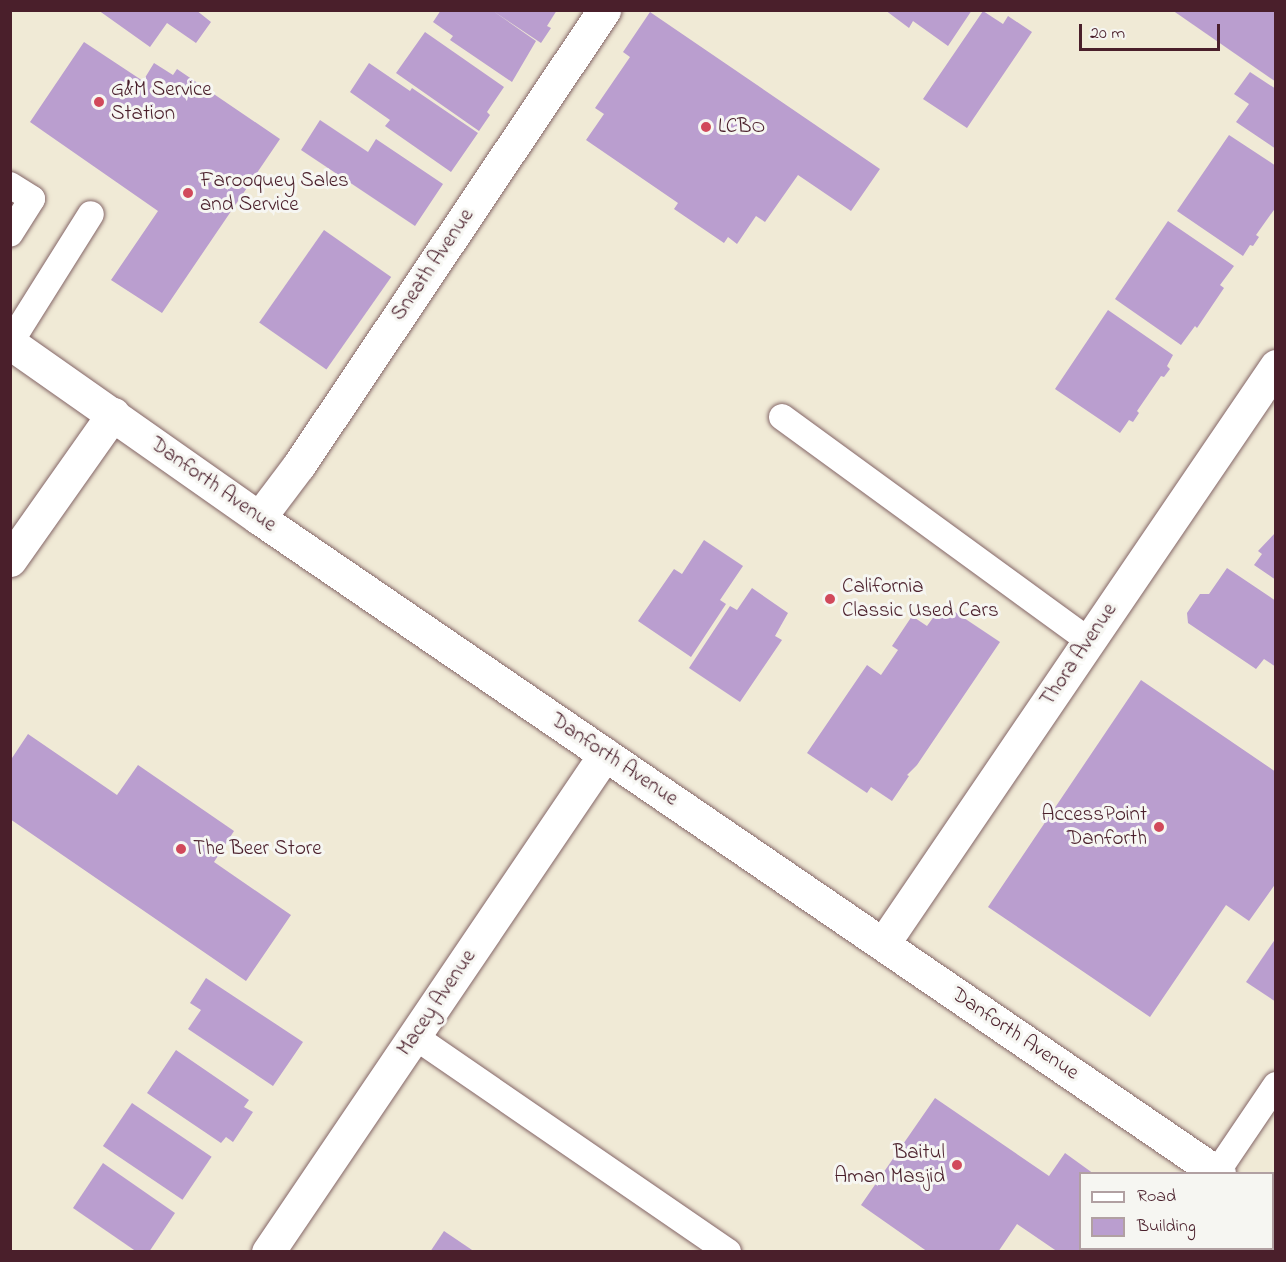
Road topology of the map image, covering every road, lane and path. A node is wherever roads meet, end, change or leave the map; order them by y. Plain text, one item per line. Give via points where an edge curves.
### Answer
1 (604, 10) edge
2 (10, 185) edge
3 (91, 214) dead end
4 (10, 234) edge
5 (10, 343) edge
6 (1275, 366) edge
7 (113, 414) junction
8 (782, 417) dead end
9 (259, 518) junction
10 (10, 560) edge
11 (1088, 640) junction
12 (605, 754) junction
13 (883, 944) junction
14 (414, 1036) junction
15 (1275, 1085) edge
16 (1217, 1172) edge
17 (1219, 1172) edge
18 (268, 1251) edge
19 (728, 1251) edge

1 - 9 street, Sneath Avenue via 306,455
2 - 4 lane via 32,199
3 - 5 lane
5 - 7 street, Danforth Avenue
6 - 11 street, Thora Avenue
7 - 9 street, Danforth Avenue
7 - 10 street
8 - 11 lane
9 - 12 street, Danforth Avenue
11 - 13 street, Thora Avenue
12 - 13 street, Danforth Avenue
12 - 14 street, Macey Avenue
13 - 16 street, Danforth Avenue
14 - 18 street, Macey Avenue
14 - 19 lane
15 - 17 lane

